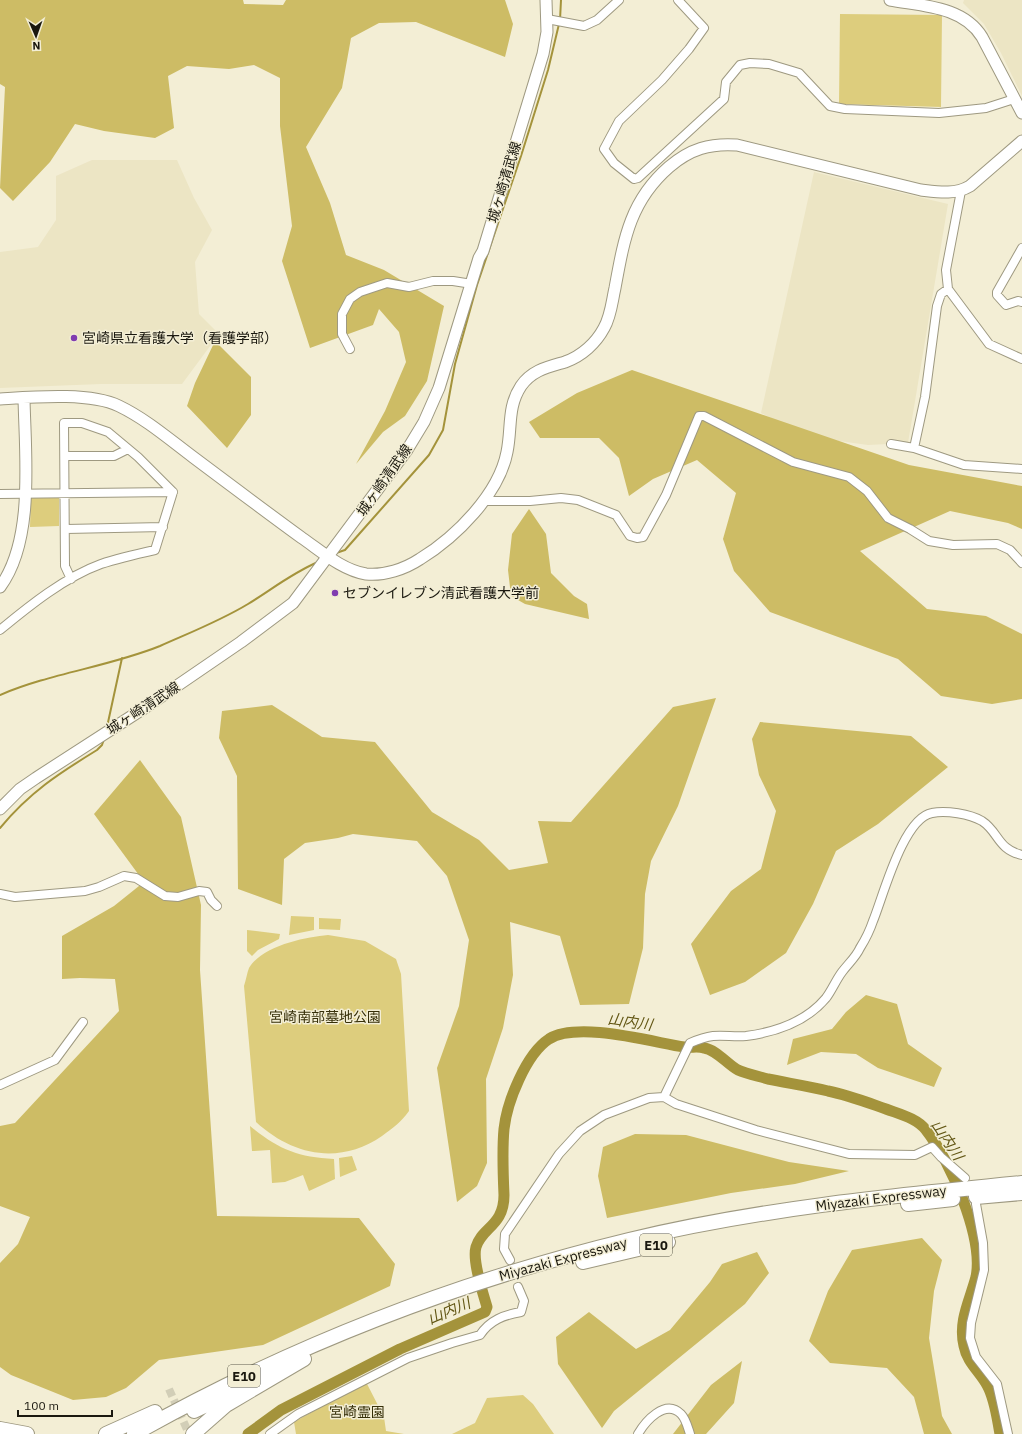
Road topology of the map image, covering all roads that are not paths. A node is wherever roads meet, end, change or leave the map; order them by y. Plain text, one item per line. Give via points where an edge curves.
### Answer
1 (546, 0) edge
2 (619, 0) edge
3 (678, 0) edge
4 (890, 0) edge
5 (547, 18) junction
6 (1014, 99) junction
7 (1022, 113) edge
8 (1022, 141) edge
9 (961, 191) junction
10 (1022, 248) edge
11 (472, 284) junction
12 (948, 289) junction
13 (1022, 302) edge
14 (350, 349) dead end
15 (1022, 359) edge
16 (0, 398) edge
17 (24, 398) junction
18 (891, 444) dead end
19 (914, 448) junction
20 (128, 449) junction
21 (65, 456) junction
22 (1022, 469) edge
23 (173, 492) junction
24 (25, 493) junction
25 (65, 493) junction
26 (0, 494) edge
27 (483, 501) junction
28 (163, 527) junction
29 (66, 529) junction
30 (327, 559) junction
31 (1022, 563) edge
32 (71, 579) junction
33 (0, 587) edge
34 (0, 630) edge
35 (0, 810) edge
36 (1022, 856) edge
37 (0, 894) edge
38 (218, 906) dead end
39 (83, 1022) dead end
40 (0, 1085) edge
41 (664, 1096) junction
42 (965, 1178) dead end
43 (1022, 1183) edge
44 (1022, 1193) edge
45 (976, 1204) dead end
46 (510, 1260) tunnel mouth
47 (518, 1287) tunnel mouth
48 (359, 1326) junction
49 (304, 1359) junction
50 (0, 1429) edge
51 (27, 1434) edge
52 (106, 1434) edge
53 (134, 1434) edge
54 (151, 1434) edge
55 (193, 1434) edge
56 (270, 1434) edge
57 (638, 1434) edge
58 (690, 1434) edge
59 (1008, 1434) edge

1 - 5 street, 城ヶ崎清武線
2 - 5 street via 597,20 584,26
3 - 6 street via 704,28 662,80 619,121 604,149 614,163 634,179 724,99 726,82 740,65 769,64 798,73 830,106 845,109 939,114 986,108
4 - 6 street via 954,13 969,21 977,28
5 - 11 street, 城ヶ崎清武線 via 543,54
6 - 7 street
8 - 9 street via 978,180
9 - 12 street via 946,270
9 - 27 street via 921,190 726,144 702,147 683,156 650,186 634,211 624,241 606,326 594,342 576,357 535,372 521,385 512,400 508,449 502,470 497,483
10 - 13 street via 997,292 1006,304
11 - 14 street via 454,280 433,281 409,287 387,283 360,292 346,304 342,314 342,334
11 - 30 street, 城ヶ崎清武線 via 439,388 424,422 407,450
12 - 15 street via 989,344
12 - 19 street via 941,294 936,306 925,397
16 - 17 street
17 - 24 street
17 - 30 street via 96,399 118,405 149,424
18 - 19 street
19 - 22 street via 964,466
20 - 21 street via 114,456
20 - 21 street via 108,432 82,423 64,423
20 - 23 street
21 - 25 street
23 - 25 street
23 - 28 street
24 - 25 street
24 - 26 street
24 - 33 street via 24,528 20,544
25 - 29 street
27 - 30 street via 436,548 404,568 379,574 365,574
27 - 31 street via 561,498 578,500 616,515 630,536 642,537 666,495 699,416 704,416 793,462 849,477 867,491 890,520 929,541 953,545 996,544 1010,550
28 - 29 street
28 - 32 street via 155,550 100,564
29 - 32 street via 65,566
30 - 35 street, 城ヶ崎清武線 via 293,603 277,617 20,789
32 - 34 street
36 - 41 street via 1005,848 978,819 940,812 924,816 913,827 895,860 860,950 842,972 827,997 799,1020 771,1031 740,1036 707,1037 690,1043
37 - 38 street via 15,897 85,891 124,876 136,878 165,896 178,897 199,891 207,892
39 - 40 street via 55,1060
41 - 42 street via 676,1104 756,1130 849,1154 915,1155 932,1147
41 - 46 street via 649,1098 604,1115 580,1131 559,1154 505,1234 504,1249
43 - 48 highway, Miyazaki Expressway / E10 via 825,1205 734,1219 631,1240 497,1277
44 - 49 highway, Miyazaki Expressway / E10 via 800,1218 674,1240 589,1260 468,1296
45 - 59 street via 983,1243 984,1270 972,1317 970,1338 976,1357 997,1384
47 - 56 street via 524,1301 521,1312 508,1314 487,1325 480,1335 452,1342 378,1372 298,1414
48 - 52 highway via 312,1339
48 - 53 highway, Miyazaki Expressway / E10 via 211,1392
49 - 54 highway, Miyazaki Expressway / E10
49 - 55 highway via 226,1405
50 - 51 highway
57 - 58 street via 643,1425 661,1410 667,1409 679,1412 683,1416

